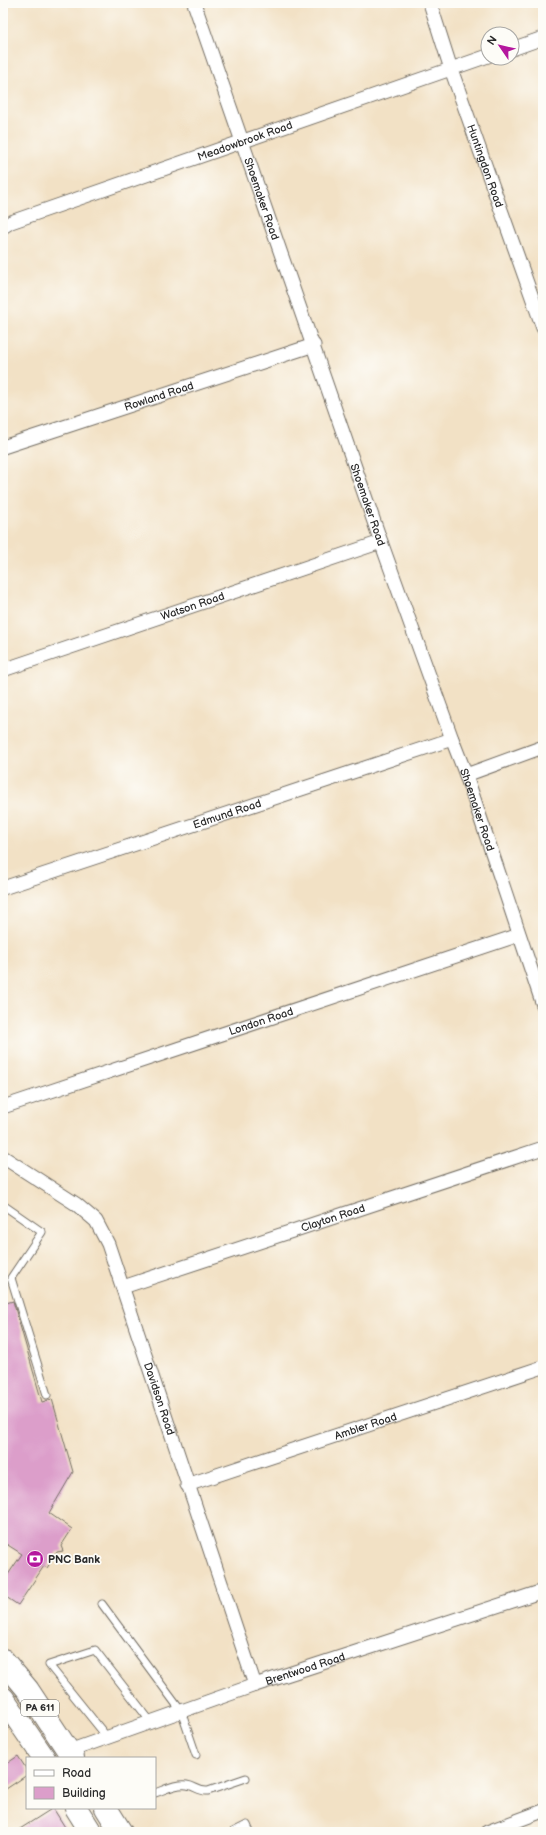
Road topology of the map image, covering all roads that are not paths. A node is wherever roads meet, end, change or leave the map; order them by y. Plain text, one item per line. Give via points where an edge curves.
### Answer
1 (194, 3) edge
2 (430, 3) edge
3 (543, 38) edge
4 (520, 46) edge
5 (480, 59) edge
6 (451, 69) junction
7 (243, 141) junction
8 (3, 227) edge
9 (543, 328) edge
10 (314, 345) junction
11 (3, 447) edge
12 (381, 542) junction
13 (3, 670) edge
14 (452, 739) junction
15 (543, 747) edge
16 (466, 775) junction
17 (3, 888) edge
18 (519, 935) junction
19 (543, 1005) edge
20 (3, 1107) edge
21 (543, 1148) edge
22 (3, 1157) edge
23 (3, 1205) edge
24 (123, 1287) junction
25 (543, 1367) edge
26 (47, 1395) dead end
27 (187, 1485) junction
28 (543, 1591) edge
29 (102, 1604) dead end
30 (3, 1660) edge
31 (255, 1685) junction
32 (4, 1701) edge
33 (181, 1711) junction
34 (151, 1722) junction
35 (107, 1738) junction
36 (71, 1755) edge
37 (196, 1755) dead end
38 (43, 1757) edge
39 (246, 1778) dead end
40 (156, 1793) edge
41 (110, 1810) edge
42 (543, 1811) edge
43 (121, 1832) edge
44 (233, 1832) edge
45 (250, 1832) edge
46 (487, 1832) edge

1 - 7 street, Shoemaker Road
2 - 6 street, Huntingdon Road
3 - 4 street
5 - 6 street, Meadowbrook Road
6 - 7 street, Meadowbrook Road
6 - 9 street, Huntingdon Road
7 - 8 street, Meadowbrook Road via 10,222
7 - 10 street, Shoemaker Road
10 - 11 street, Rowland Road
10 - 12 street, Shoemaker Road
12 - 13 street, Watson Road
12 - 14 street, Shoemaker Road
14 - 16 street, Shoemaker Road
14 - 17 street, Edmund Road
15 - 16 street
16 - 18 street, Shoemaker Road
18 - 19 street, Shoemaker Road
18 - 20 street, London Road
21 - 24 street, Clayton Road
22 - 24 street, Davidson Road via 76,1204 96,1222 108,1244
23 - 26 lane via 42,1232 11,1278
24 - 27 street, Davidson Road
25 - 27 street, Ambler Road
27 - 31 street, Davidson Road
28 - 31 street, Brentwood Road
29 - 33 lane
30 - 36 highway, PA 611 via 28,1690
31 - 33 street, Brentwood Road
32 - 38 highway, PA 611
33 - 34 street, Brentwood Road
33 - 37 lane
34 - 35 street, Brentwood Road
34 - 35 lane via 95,1650 49,1665
35 - 36 street, Brentwood Road
39 - 40 lane via 204,1792 182,1785
41 - 43 highway
42 - 46 street
44 - 45 lane via 247,1825

